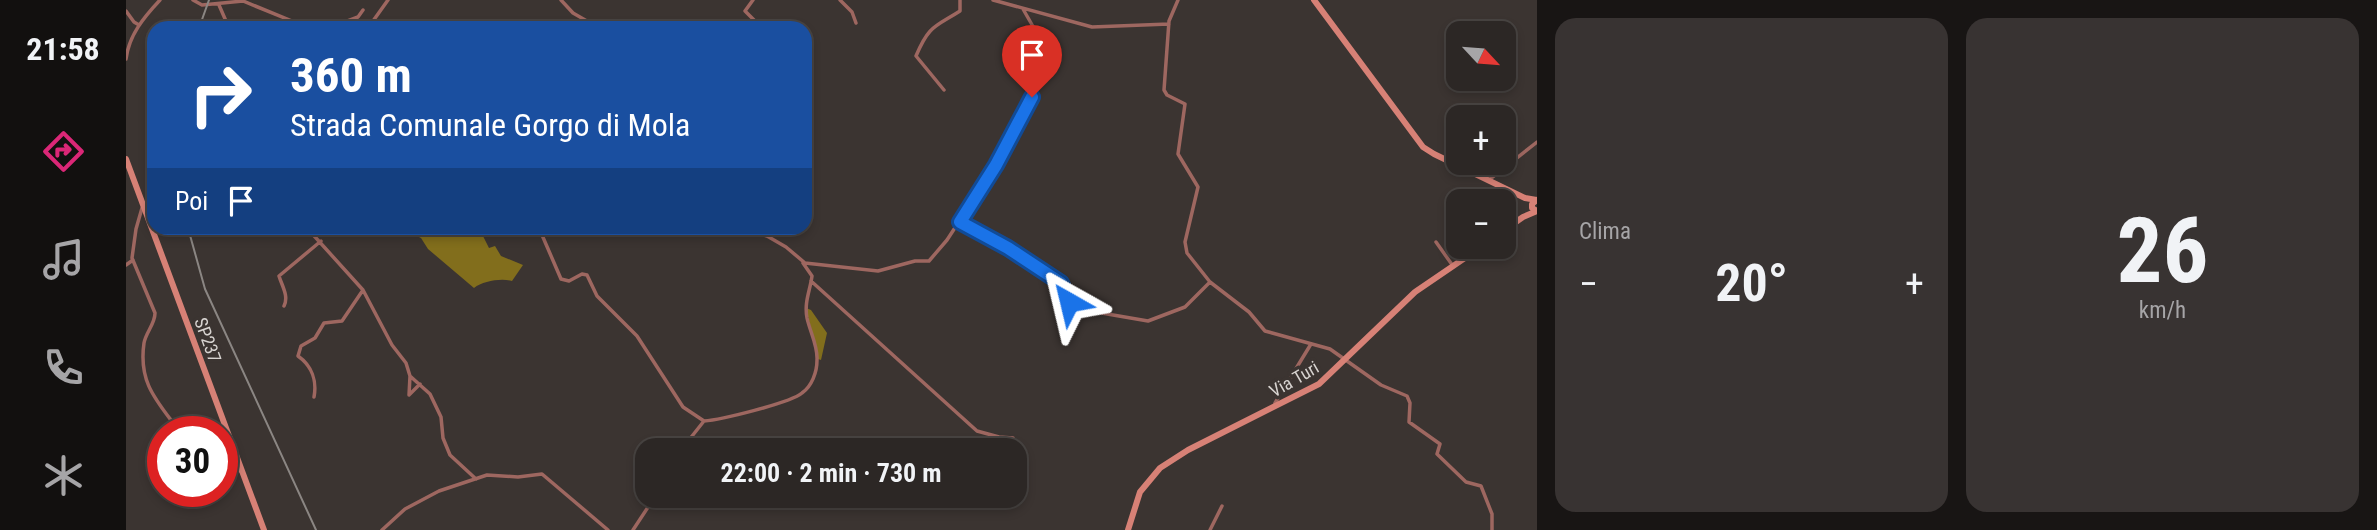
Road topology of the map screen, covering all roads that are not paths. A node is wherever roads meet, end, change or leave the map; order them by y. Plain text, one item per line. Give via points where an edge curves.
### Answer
1 (160, 0) edge
2 (193, 0) edge
3 (388, 0) edge
4 (561, 0) edge
5 (753, 0) edge
6 (840, 0) edge
7 (960, 0) edge
8 (993, 0) edge
9 (1178, 0) edge
10 (1314, 0) edge
11 (249, 1) edge
12 (219, 5) junction
13 (1023, 9) junction
14 (363, 10) dead end
15 (126, 11) edge
16 (226, 21) edge
17 (294, 21) edge
18 (347, 21) edge
19 (373, 21) edge
20 (587, 21) edge
21 (755, 21) edge
22 (856, 23) dead end
23 (1169, 24) junction
24 (139, 25) junction
25 (126, 59) edge
26 (944, 90) dead end
27 (1537, 142) edge
28 (126, 159) edge
29 (1489, 180) junction
30 (1535, 205) edge
31 (143, 206) junction
32 (147, 217) edge
33 (960, 222) junction
34 (1516, 222) edge
35 (154, 235) edge
36 (315, 235) edge
37 (541, 235) edge
38 (764, 235) edge
39 (321, 241) junction
40 (1436, 243) dead end
41 (1463, 259) edge
42 (133, 260) junction
43 (801, 262) junction
44 (126, 265) edge
45 (1453, 266) junction
46 (811, 281) junction
47 (1210, 282) junction
48 (363, 290) junction
49 (284, 306) dead end
50 (1311, 344) junction
51 (1346, 360) junction
52 (410, 376) junction
53 (420, 384) junction
54 (314, 397) dead end
55 (1276, 406) junction
56 (168, 416) edge
57 (704, 421) junction
58 (691, 438) edge
59 (1013, 438) dead end
60 (238, 470) edge
61 (242, 471) junction
62 (476, 479) junction
63 (1222, 506) dead end
64 (647, 508) edge
65 (264, 530) edge
66 (382, 530) edge
67 (608, 530) edge
68 (633, 530) edge
69 (1128, 530) edge
70 (1210, 530) edge
71 (1492, 530) edge

1 - 24 street
2 - 12 street
3 - 19 street
4 - 20 street
5 - 21 street via 745,11
6 - 22 street
7 - 26 street via 960,11 928,31 916,54
8 - 13 street
9 - 23 street
10 - 29 main road via 1419,142 1434,155
11 - 12 street
11 - 17 street
12 - 16 street
13 - 23 street via 1099,28
13 - 33 street via 1049,56 1023,117
14 - 18 street
15 - 24 street
23 - 47 street via 1164,92 1185,104 1178,154 1198,187 1185,248
24 - 25 street
27 - 29 street
28 - 31 main road, SP237 / SP237
29 - 30 main road
30 - 34 main road
31 - 32 main road, SP237 / SP237
31 - 42 street
33 - 43 street via 927,262 873,271
33 - 47 street via 1058,281 1069,302 1084,310 1150,321 1185,307
35 - 61 main road, SP237 / SP237
36 - 39 street
37 - 57 street via 561,279 587,275 597,296 637,336 682,407
38 - 43 street
39 - 48 street
39 - 49 street via 279,276 286,293
40 - 45 street
41 - 45 main road, Via Turi
42 - 44 street
42 - 56 street via 156,315 144,345 148,389
43 - 46 street
45 - 51 main road, Via Turi via 1409,297
46 - 57 street via 806,310 818,359 807,389 765,408
46 - 59 street via 977,431
47 - 50 street via 1249,312 1265,331
48 - 52 street
48 - 54 street via 342,321 324,323 315,338 301,346 298,356 316,385
50 - 51 street
50 - 55 street
51 - 55 main road, Via Turi via 1319,384
51 - 71 street via 1409,398 1409,422 1440,444 1437,454 1464,480 1482,488 1493,515
52 - 53 street
52 - 53 street via 410,395
53 - 62 street via 441,417 450,455
55 - 69 main road, Via Turi via 1160,468 1140,492
57 - 58 street
60 - 61 street
61 - 65 main road, SP237 / SP237
62 - 66 street via 405,509
62 - 67 street via 542,474
63 - 70 street
64 - 68 street

